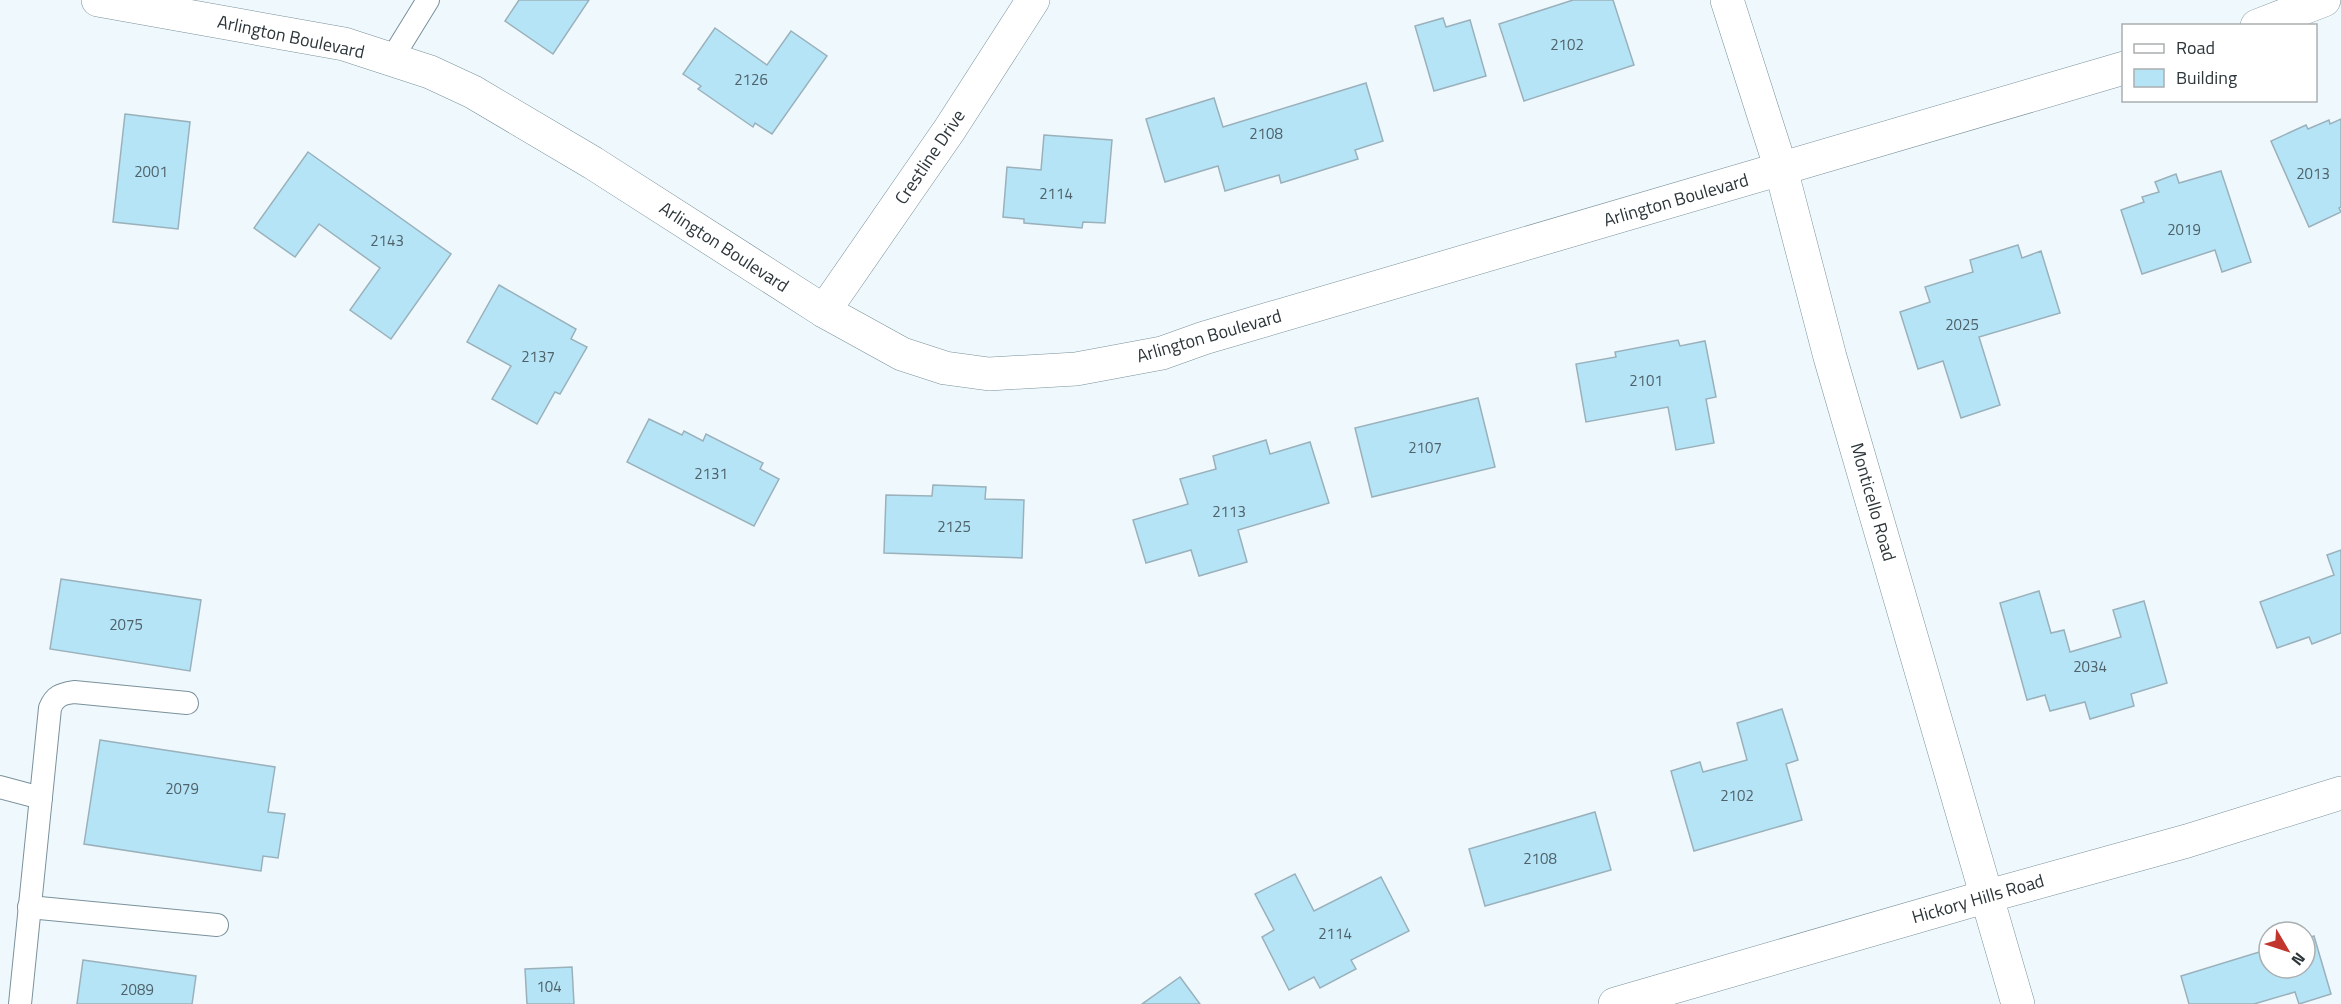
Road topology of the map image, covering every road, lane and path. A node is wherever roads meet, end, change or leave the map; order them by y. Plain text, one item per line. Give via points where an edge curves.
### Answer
1 (98, 0) edge
2 (428, 0) edge
3 (1033, 0) edge
4 (1727, 0) edge
5 (2324, 0) edge
6 (2262, 24) edge
7 (391, 60) junction
8 (2122, 69) edge
9 (1781, 169) junction
10 (824, 311) junction
11 (187, 703) dead end
12 (0, 787) edge
13 (2341, 793) edge
14 (41, 798) junction
15 (1988, 896) junction
16 (29, 908) junction
17 (217, 925) dead end
18 (20, 1004) edge
19 (1615, 1004) edge
20 (2018, 1004) edge

1 - 7 street, Arlington Boulevard via 344,44
2 - 7 lane
3 - 10 street, Crestline Drive via 950,129
4 - 9 street, Monticello Road
5 - 6 street
7 - 10 street, Arlington Boulevard via 473,92 593,163
8 - 9 street, Arlington Boulevard
9 - 10 street, Arlington Boulevard via 1162,353 1076,369 989,375 945,368 902,354
9 - 15 street, Monticello Road via 1830,357
11 - 14 lane via 74,693 54,699
12 - 14 lane
13 - 15 street, Hickory Hills Road
14 - 16 lane
15 - 19 street, Hickory Hills Road
15 - 20 street, Monticello Road
16 - 17 lane
16 - 18 lane

